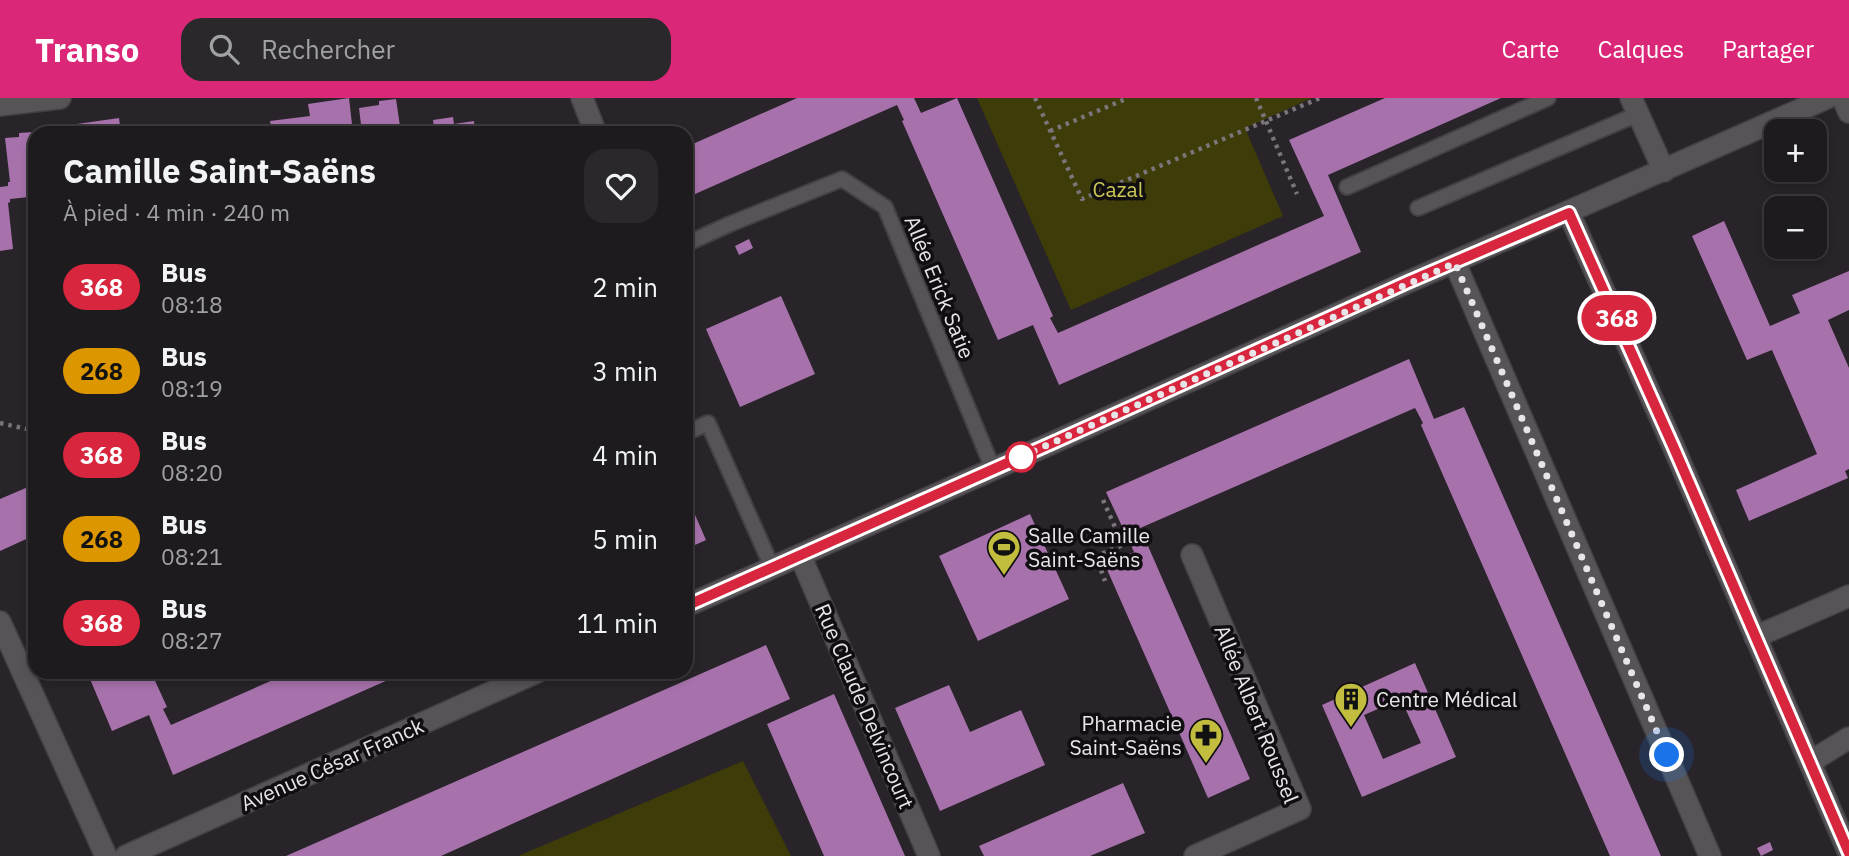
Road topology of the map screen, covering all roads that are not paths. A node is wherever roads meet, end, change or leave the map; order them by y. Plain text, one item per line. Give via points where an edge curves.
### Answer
1 (60, 98) edge
2 (582, 98) edge
3 (1548, 98) edge
4 (1827, 98) edge
5 (1843, 98) edge
6 (0, 105) edge
7 (1634, 106) edge
8 (1849, 112) edge
9 (594, 126) edge
10 (1664, 171) junction
11 (1347, 187) dead end
12 (1418, 208) dead end
13 (1569, 213) junction
14 (693, 241) edge
15 (1455, 263) junction
16 (693, 430) edge
17 (993, 469) junction
18 (800, 555) junction
19 (1192, 555) dead end
20 (772, 567) junction
21 (1849, 596) edge
22 (693, 603) edge
23 (0, 622) edge
24 (1755, 637) junction
25 (521, 679) edge
26 (1849, 738) edge
27 (1810, 762) junction
28 (1849, 852) edge
29 (106, 856) edge
30 (126, 856) edge
31 (929, 856) edge
32 (1195, 856) edge
33 (1710, 856) edge
34 (1837, 856) edge

1 - 6 street
2 - 9 street
3 - 11 lane
4 - 10 street
5 - 8 street
7 - 10 street
7 - 12 lane
10 - 13 street
13 - 15 street
13 - 24 street
14 - 17 lane, Allée Erick Satie via 842,179 885,207
15 - 17 street
15 - 33 street
16 - 20 lane via 708,423
17 - 18 street
18 - 20 street
18 - 31 street, Rue Claude Delvincourt
19 - 32 street, Allée Albert Roussel via 1300,809
20 - 22 street
21 - 24 street
23 - 29 street
24 - 27 street
25 - 30 street, Avenue César Franck
26 - 27 street
27 - 28 street
28 - 34 street

